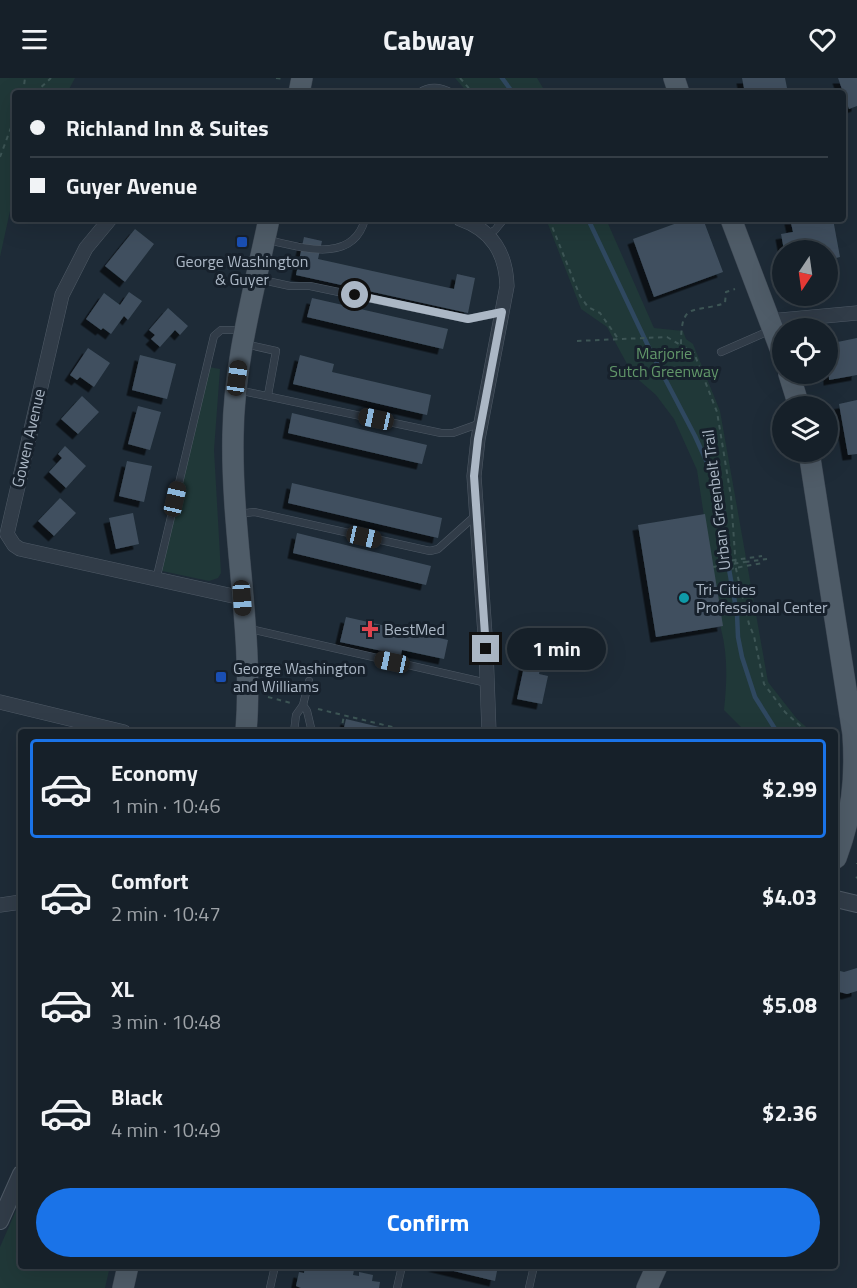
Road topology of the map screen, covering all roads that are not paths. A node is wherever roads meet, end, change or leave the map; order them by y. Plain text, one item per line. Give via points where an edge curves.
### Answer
1 (426, 90) edge
2 (445, 90) edge
3 (108, 222) edge
4 (364, 222) edge
5 (467, 222) edge
6 (502, 222) edge
7 (732, 222) edge
8 (267, 229) edge
9 (488, 234) junction
10 (256, 279) junction
11 (502, 312) junction
12 (857, 313) edge
13 (822, 318) edge
14 (772, 325) joint
15 (243, 337) junction
16 (721, 352) dead end
17 (236, 390) junction
18 (268, 395) junction
19 (481, 423) junction
20 (811, 462) edge
21 (236, 514) junction
22 (477, 515) junction
23 (156, 580) junction
24 (242, 598) junction
25 (244, 628) junction
26 (309, 681) dead end
27 (488, 683) junction
28 (0, 702) edge
29 (303, 705) junction
30 (112, 729) edge
31 (246, 729) edge
32 (294, 729) edge
33 (311, 729) edge
34 (489, 729) edge
35 (838, 845) edge
36 (838, 899) edge
37 (18, 902) edge
38 (857, 904) edge
39 (0, 905) edge
40 (18, 1180) edge
41 (1, 1216) edge
42 (127, 1269) edge
43 (274, 1269) edge
44 (401, 1269) edge
45 (533, 1269) edge
46 (656, 1269) edge
47 (123, 1288) edge
48 (270, 1288) edge
49 (397, 1288) edge
50 (529, 1288) edge
51 (647, 1288) edge

1 - 2 lane
3 - 23 street, Gowen Avenue via 86,248 62,295 7,534 20,549
4 - 8 lane via 357,235 328,251 307,249
5 - 9 street
6 - 9 lane
7 - 14 main road
8 - 10 main road
9 - 11 street via 507,270
10 - 11 lane via 310,286 468,319
10 - 15 main road
11 - 19 street
12 - 13 street
14 - 16 lane
15 - 17 main road
15 - 18 lane via 276,351
15 - 23 lane via 221,330 214,336
17 - 18 lane
17 - 21 main road via 232,434
18 - 19 lane via 441,433
19 - 22 street via 474,476
20 - 35 main road via 853,734 854,790
21 - 22 lane via 254,512 430,551 438,549
21 - 24 main road
22 - 27 street
23 - 24 street, Gowen Avenue
24 - 25 main road
25 - 27 lane
25 - 31 main road
26 - 29 lane
27 - 34 street
28 - 30 street
29 - 32 lane
29 - 33 lane
36 - 38 street
37 - 39 street
40 - 41 street
42 - 47 main road
43 - 48 lane
44 - 49 lane
45 - 50 lane
46 - 51 main road

